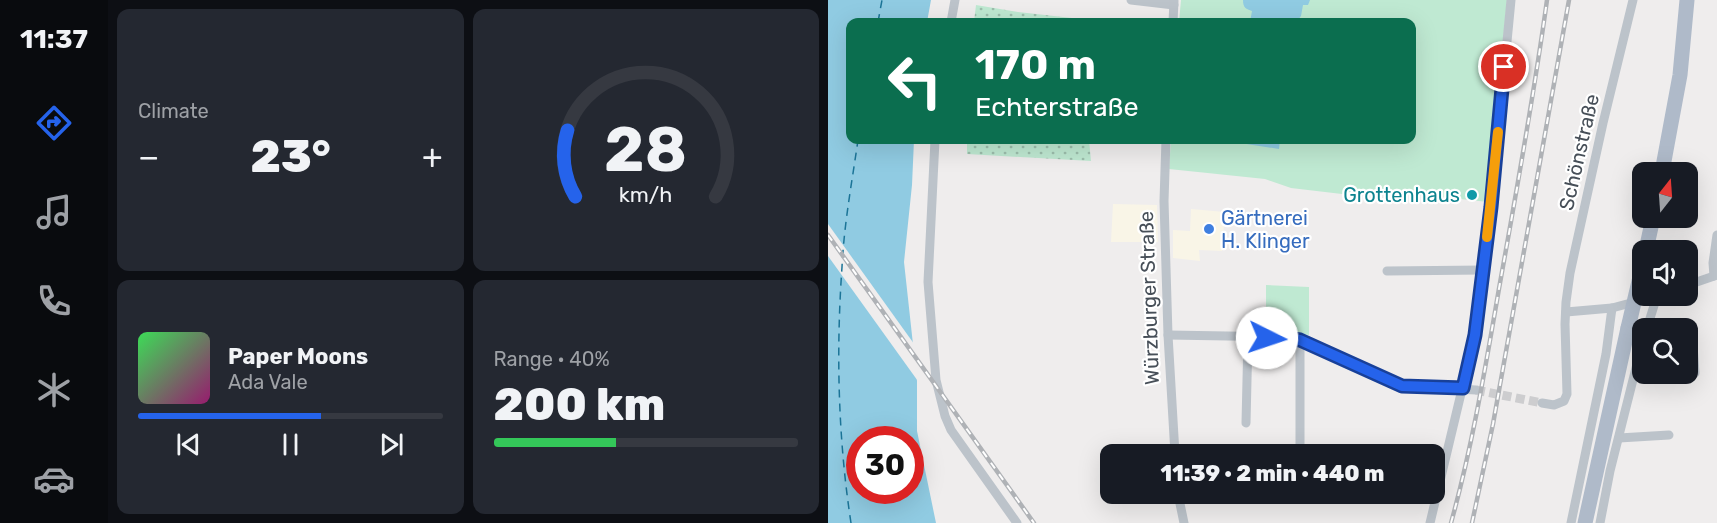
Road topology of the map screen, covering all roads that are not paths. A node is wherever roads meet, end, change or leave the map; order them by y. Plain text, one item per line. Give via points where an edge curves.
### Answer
1 (954, 0) edge
2 (1131, 0) edge
3 (1511, 0) edge
4 (1633, 0) edge
5 (1687, 0) edge
6 (1174, 2) edge
7 (952, 18) edge
8 (1173, 18) edge
9 (935, 144) edge
10 (1166, 144) edge
11 (1664, 162) edge
12 (1717, 235) edge
13 (1483, 270) junction
14 (1388, 271) dead end
15 (1716, 275) edge
16 (1698, 281) edge
17 (1632, 303) edge
18 (1633, 306) edge
19 (1612, 308) junction
20 (1566, 312) junction
21 (1168, 335) junction
22 (1248, 337) junction
23 (1300, 340) junction
24 (1634, 384) edge
25 (1463, 388) junction
26 (1476, 390) tunnel mouth
27 (1542, 404) tunnel mouth
28 (1246, 423) dead end
29 (1669, 435) dead end
30 (1619, 438) junction
31 (1173, 444) edge
32 (1300, 444) edge
33 (1180, 504) edge
34 (1017, 523) edge
35 (1184, 523) edge
36 (1430, 523) edge
37 (1571, 523) edge
38 (1585, 523) edge
39 (1600, 523) edge

1 - 7 street
2 - 6 street
3 - 13 street
4 - 20 street, Schönstraße via 1570,273
5 - 11 main road via 1680,75
6 - 8 street
9 - 34 street via 928,282 936,380 951,430
10 - 21 street, Würzburger Straße
12 - 15 street via 1713,263
13 - 14 street
13 - 25 street
15 - 16 street
17 - 19 street
18 - 38 main road, bridge
19 - 20 street
19 - 37 street
20 - 27 street, Schönstraße via 1567,394 1564,401
21 - 22 street
21 - 31 street, Würzburger Straße
22 - 23 street
22 - 28 street
23 - 25 street via 1402,386
23 - 32 street
24 - 30 street
25 - 26 street
25 - 36 street
29 - 30 street
30 - 39 street
33 - 35 street

